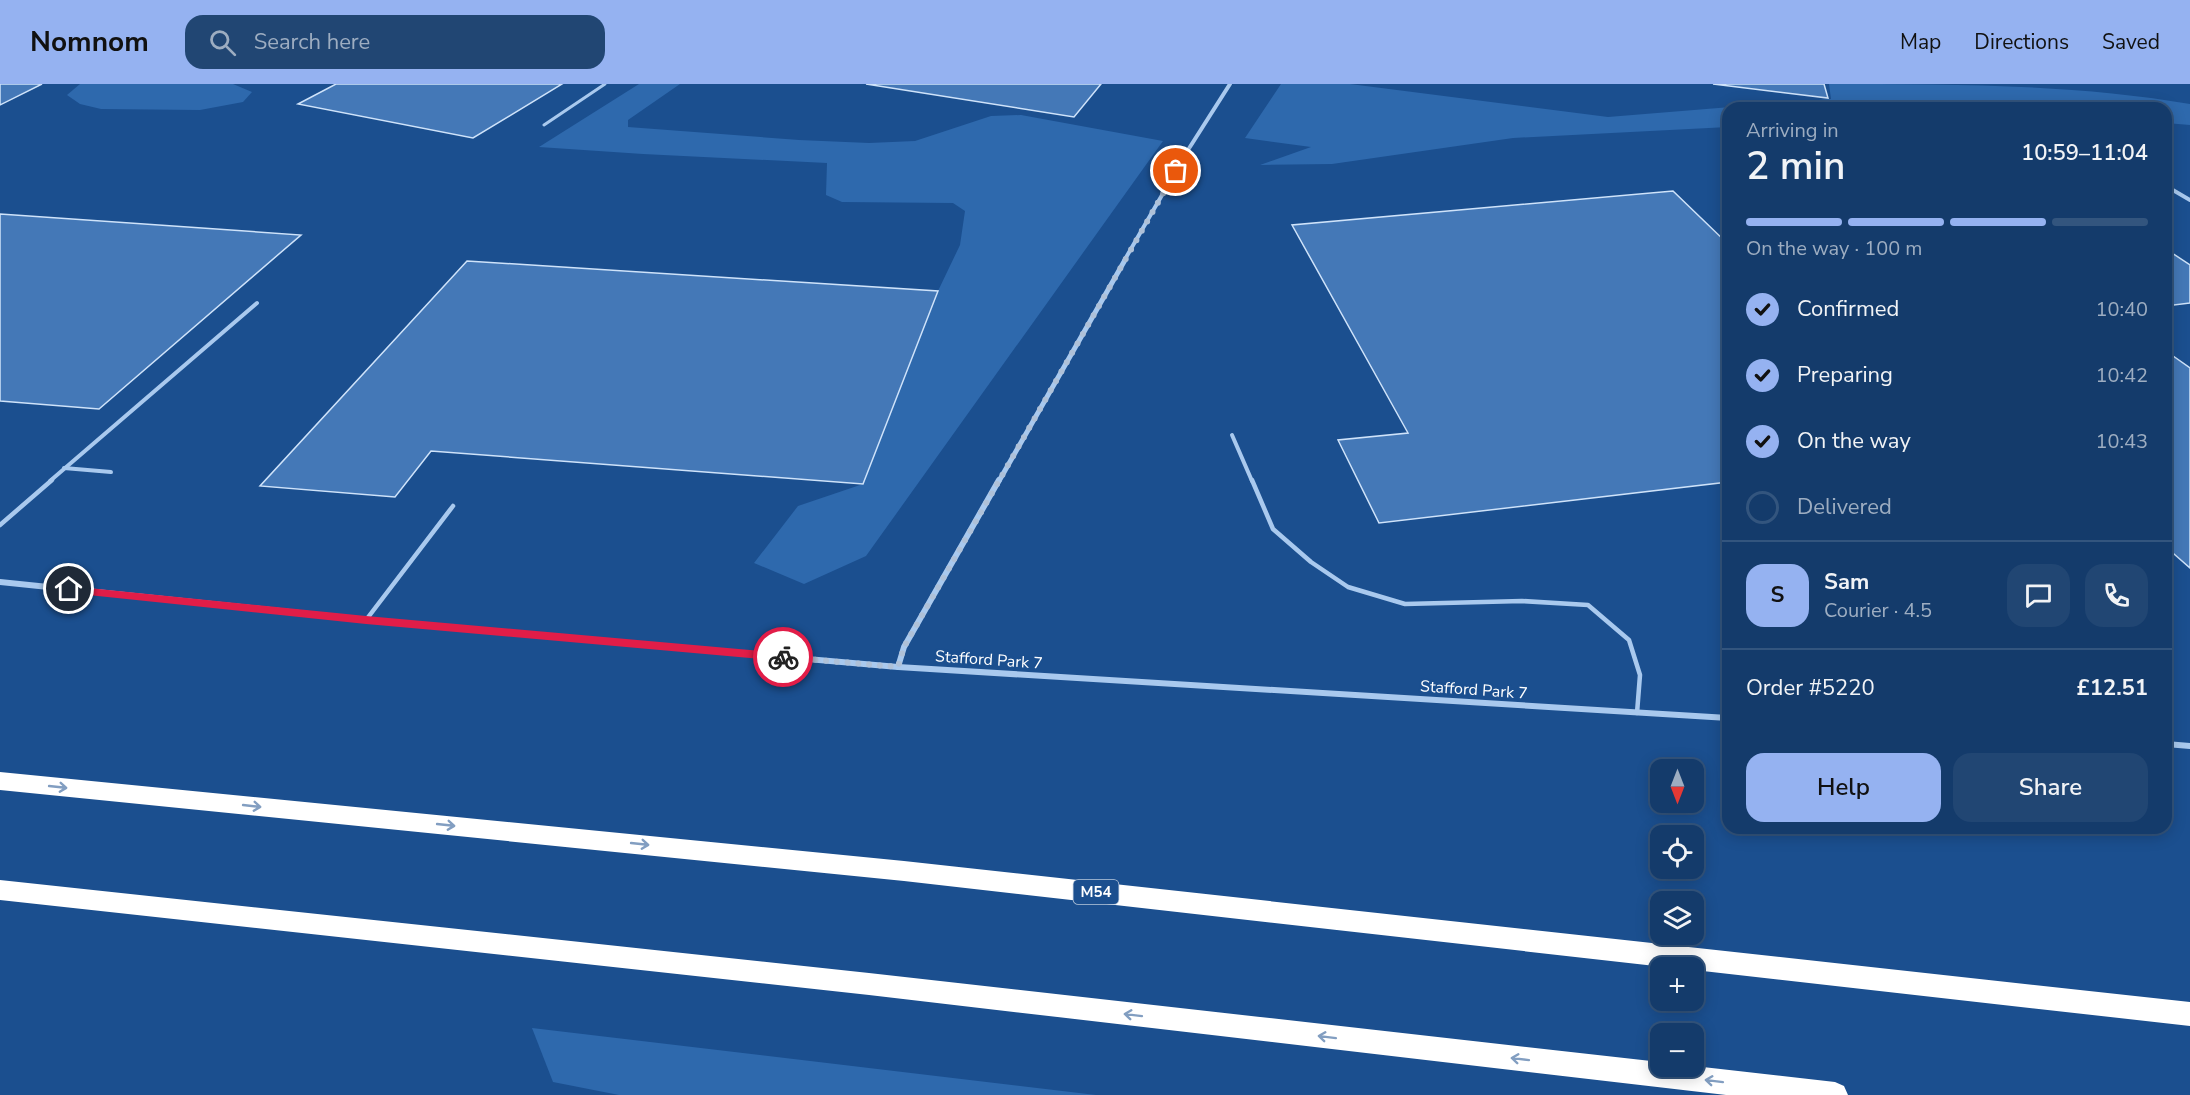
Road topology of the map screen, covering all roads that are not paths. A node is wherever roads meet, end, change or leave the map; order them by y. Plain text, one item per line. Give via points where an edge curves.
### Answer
1 (605, 84) edge
2 (1230, 84) edge
3 (544, 125) dead end
4 (2172, 190) edge
5 (2190, 200) edge
6 (257, 303) dead end
7 (1232, 435) dead end
8 (64, 468) junction
9 (111, 472) dead end
10 (453, 506) dead end
11 (0, 525) edge
12 (0, 582) edge
13 (366, 620) junction
14 (898, 667) junction
15 (1637, 713) junction
16 (1722, 718) edge
17 (2172, 744) edge
18 (2190, 746) edge
19 (0, 781) edge
20 (0, 890) edge
21 (2190, 1014) edge
22 (1835, 1095) edge

1 - 3 lane
2 - 14 street via 1188,150 904,647
4 - 5 street
6 - 8 lane
7 - 15 lane via 1273,530 1348,587 1406,604 1588,605 1629,640 1640,675
8 - 9 lane
8 - 11 lane
10 - 13 lane
12 - 13 street, Stafford Park 7
13 - 14 street, Stafford Park 7
14 - 15 street, Stafford Park 7
15 - 16 street, Stafford Park 7
17 - 18 street
19 -> 21 highway, M54 via 904,871
22 -> 20 highway

